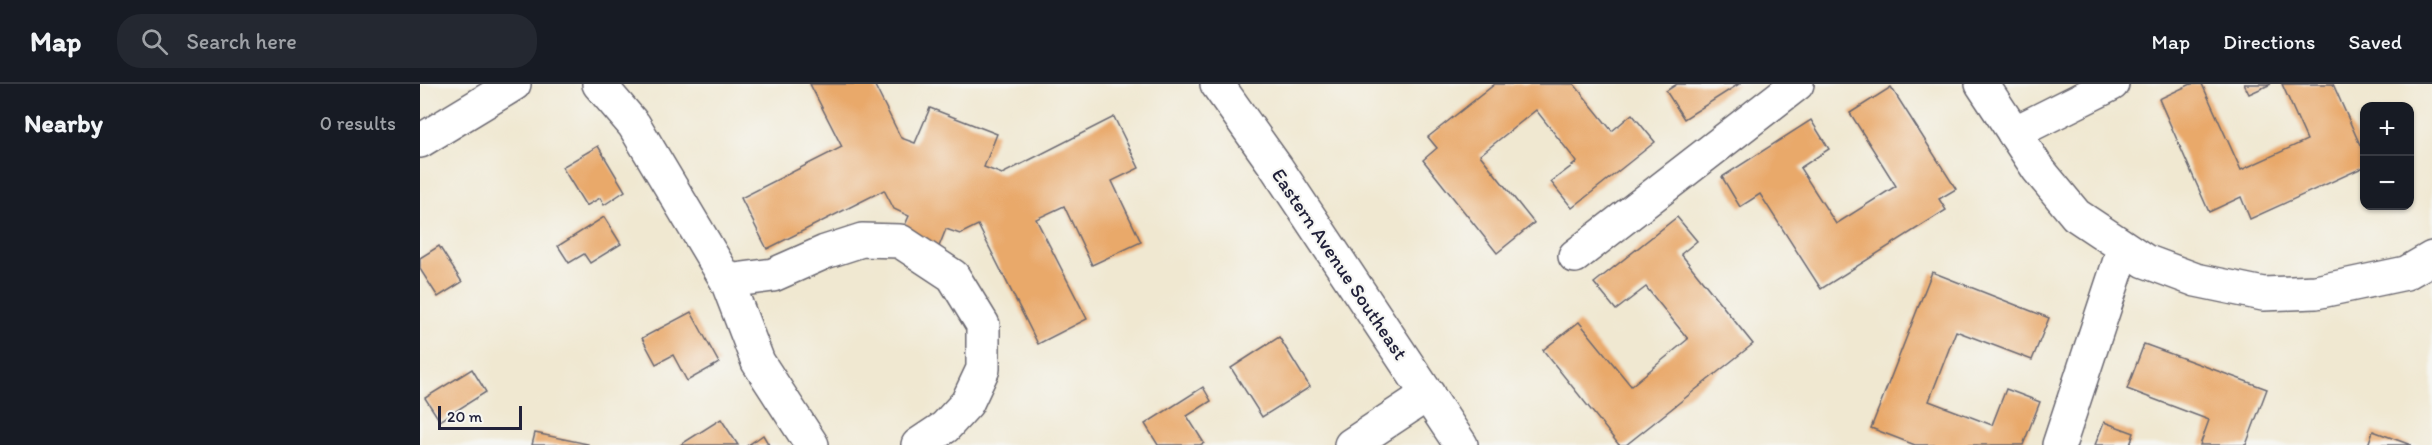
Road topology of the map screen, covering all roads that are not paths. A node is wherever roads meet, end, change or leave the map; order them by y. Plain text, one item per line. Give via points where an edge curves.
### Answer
1 (514, 84) edge
2 (599, 84) edge
3 (1217, 84) edge
4 (1797, 84) edge
5 (1982, 84) edge
6 (2112, 84) edge
7 (2014, 133) junction
8 (420, 141) edge
9 (2124, 248) junction
10 (1575, 256) dead end
11 (2432, 258) edge
12 (727, 281) junction
13 (1428, 394) junction
14 (812, 445) edge
15 (918, 445) edge
16 (1351, 445) edge
17 (1461, 445) edge
18 (2059, 445) edge

1 - 8 street
2 - 12 street via 634,125
3 - 13 street, Eastern Avenue Southeast
4 - 10 street
5 - 7 street
6 - 7 street
7 - 9 street via 2076,215
9 - 11 street via 2145,261 2196,280 2263,294 2316,292 2406,273
9 - 18 street
12 - 14 street via 758,362
12 - 15 street via 773,275 862,240 900,241 952,276 983,325 983,369 967,403 945,427
13 - 16 street
13 - 17 street, Eastern Avenue Southeast

